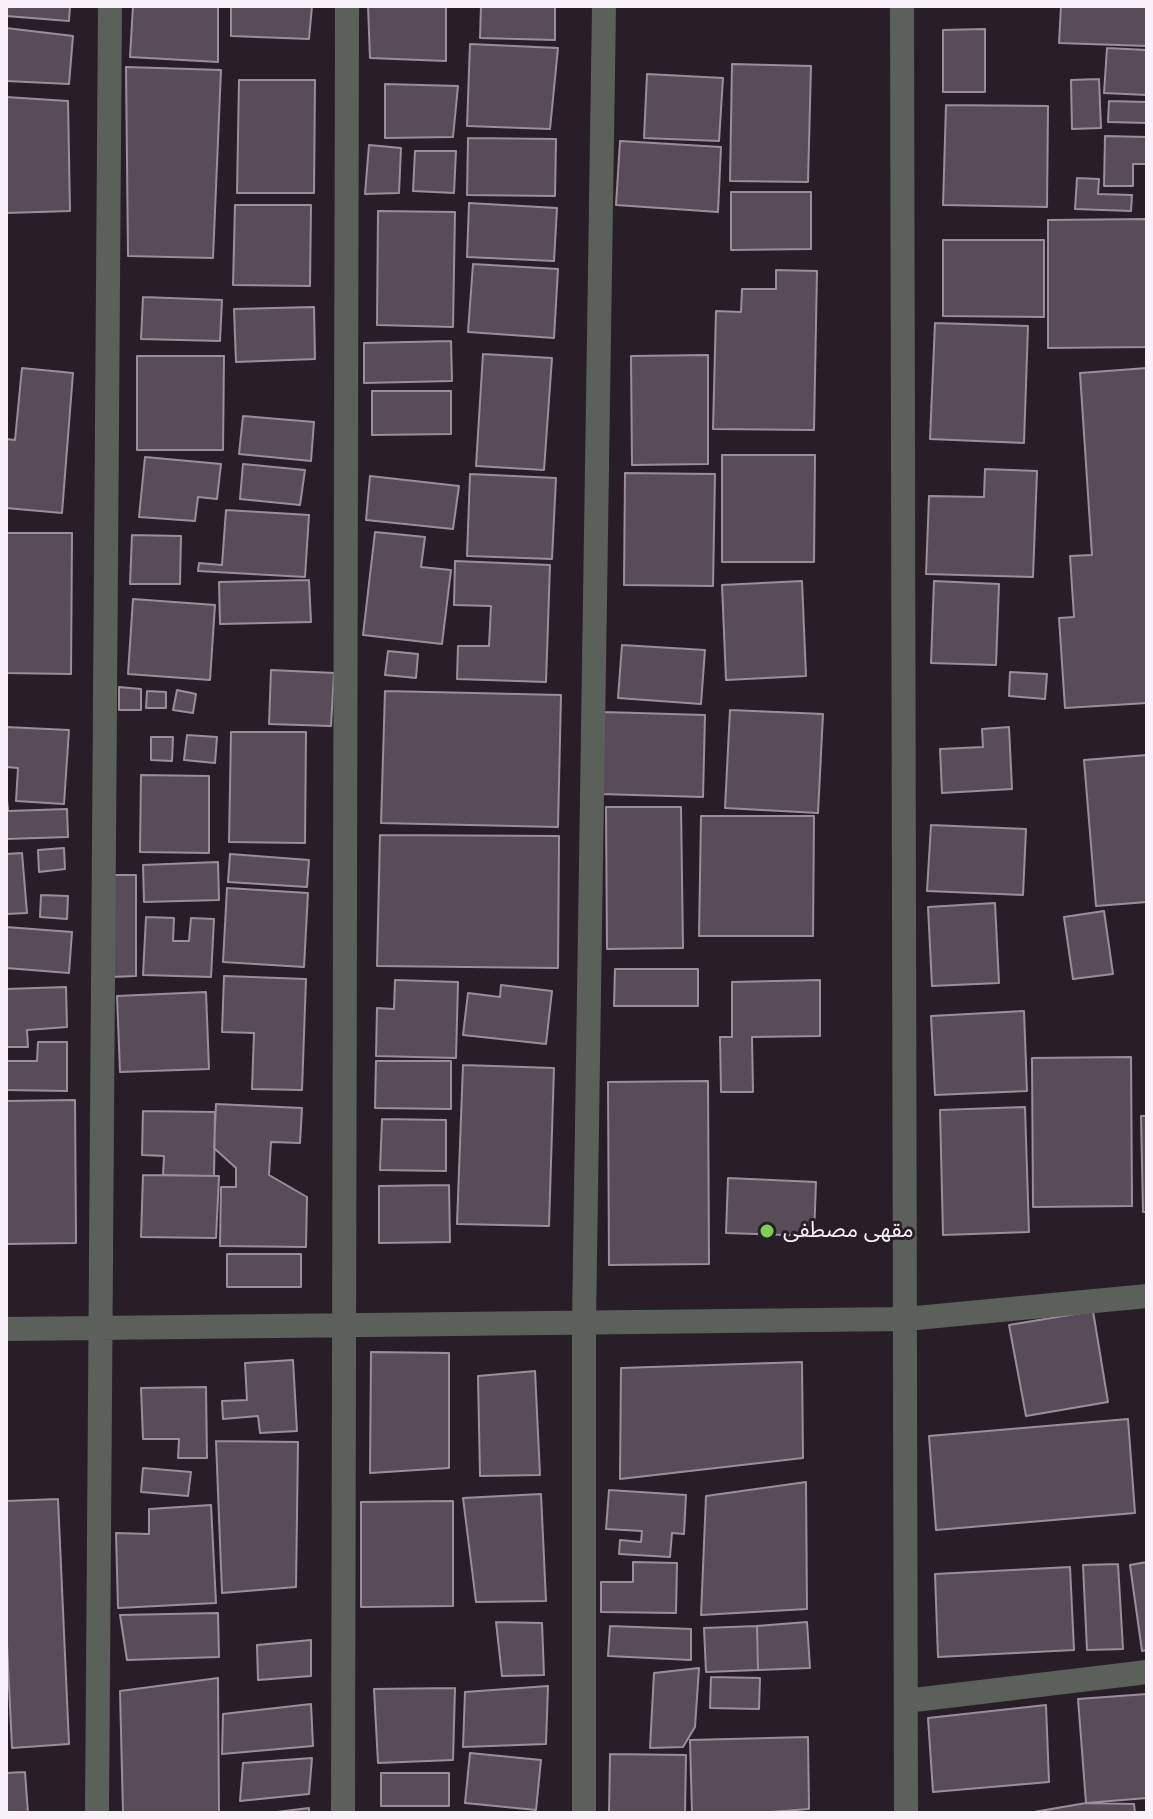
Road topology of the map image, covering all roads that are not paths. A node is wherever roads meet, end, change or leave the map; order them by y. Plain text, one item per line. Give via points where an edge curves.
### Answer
1 (110, 6) edge
2 (347, 6) edge
3 (604, 6) edge
4 (902, 6) edge
5 (1147, 1296) edge
6 (906, 1319) junction
7 (584, 1323) junction
8 (344, 1325) junction
9 (100, 1328) junction
10 (6, 1329) edge
11 (1147, 1672) edge
12 (906, 1701) junction
13 (97, 1813) edge
14 (343, 1813) edge
15 (584, 1813) edge
16 (906, 1813) edge

1 - 9 street
2 - 8 street
3 - 7 street
4 - 6 street
5 - 6 street
6 - 7 street
6 - 12 street
7 - 8 street
7 - 15 street
8 - 9 street
8 - 14 street
9 - 10 street
9 - 13 street
11 - 12 street
12 - 16 street

